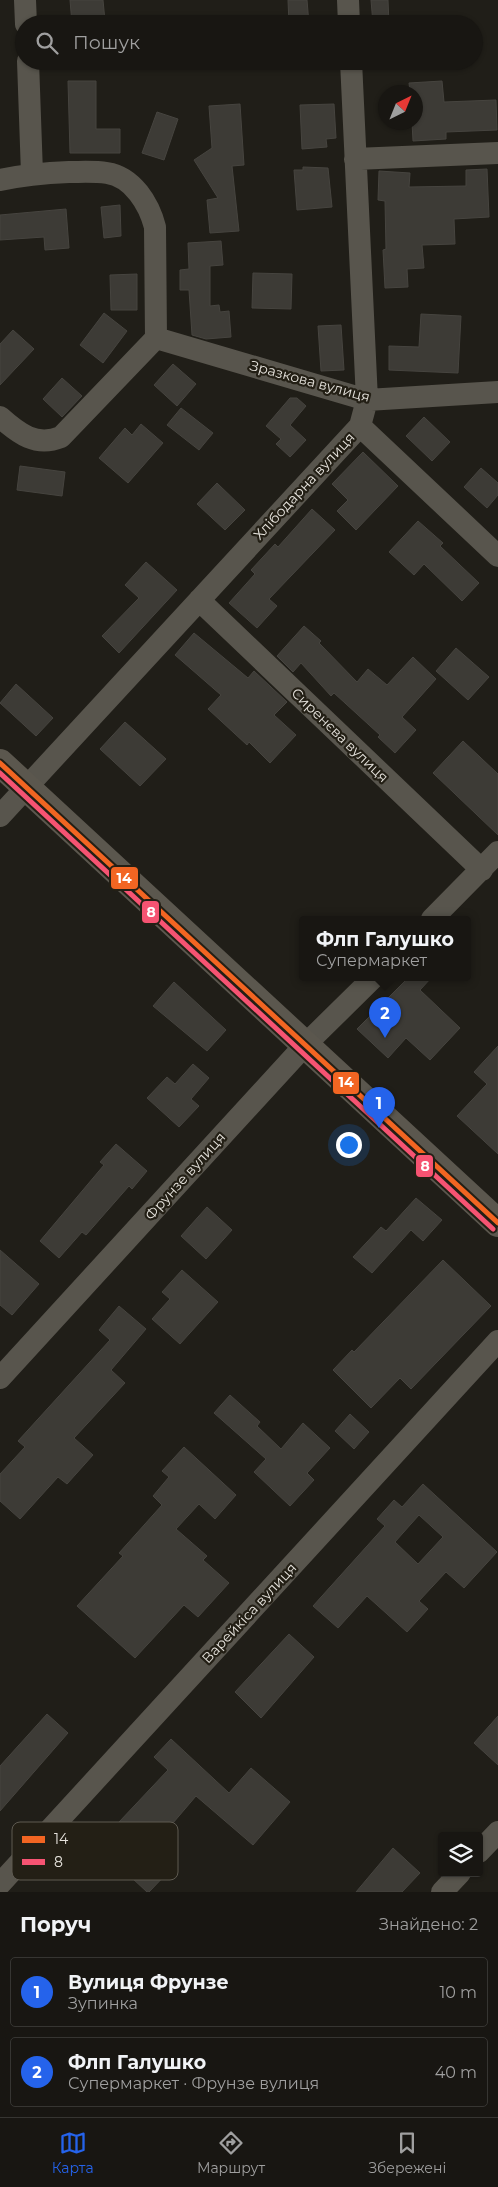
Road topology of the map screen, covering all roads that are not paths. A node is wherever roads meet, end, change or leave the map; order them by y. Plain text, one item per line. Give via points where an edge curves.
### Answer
1 (25, 0) edge
2 (348, 0) edge
3 (26, 15) edge
4 (349, 15) edge
5 (28, 70) edge
6 (351, 70) edge
7 (498, 153) edge
8 (356, 159) junction
9 (32, 174) junction
10 (0, 180) edge
11 (156, 338) junction
12 (498, 392) edge
13 (367, 400) junction
14 (0, 417) edge
15 (360, 426) junction
16 (498, 556) edge
17 (199, 600) junction
18 (0, 763) edge
19 (25, 787) junction
20 (0, 816) edge
21 (498, 852) edge
22 (482, 870) junction
23 (435, 916) edge
24 (370, 981) edge
25 (306, 1044) junction
26 (498, 1223) edge
27 (498, 1341) edge
28 (0, 1378) edge
29 (57, 1822) edge
30 (498, 1832) edge
31 (483, 1848) edge
32 (12, 1871) edge
33 (456, 1877) edge
34 (0, 1884) edge
35 (442, 1892) edge

1 - 3 street
2 - 4 street
5 - 9 street
6 - 8 street, Хлібодарна вулиця
7 - 8 street
8 - 13 street, Хлібодарна вулиця
9 - 10 street
9 - 11 street via 109,173 136,189 145,200 155,227
11 - 13 street, Зразкова вулиця
11 - 14 street via 61,437 38,441 24,437
12 - 13 street, Зразкова вулиця
13 - 15 street, Хлібодарна вулиця
15 - 16 street
15 - 17 street, Хлібодарна вулиця
17 - 19 street, Хлібодарна вулиця
17 - 22 street, Сиренєва вулиця
18 - 19 main road
19 - 20 street, Хлібодарна вулиця
19 - 25 main road
21 - 22 street
22 - 23 street
24 - 25 street, Фрунзе вулиця
25 - 26 main road
25 - 28 street, Фрунзе вулиця
27 - 29 street, Варейкіса вулиця
30 - 31 street
32 - 34 street, Варейкіса вулиця
33 - 35 street

